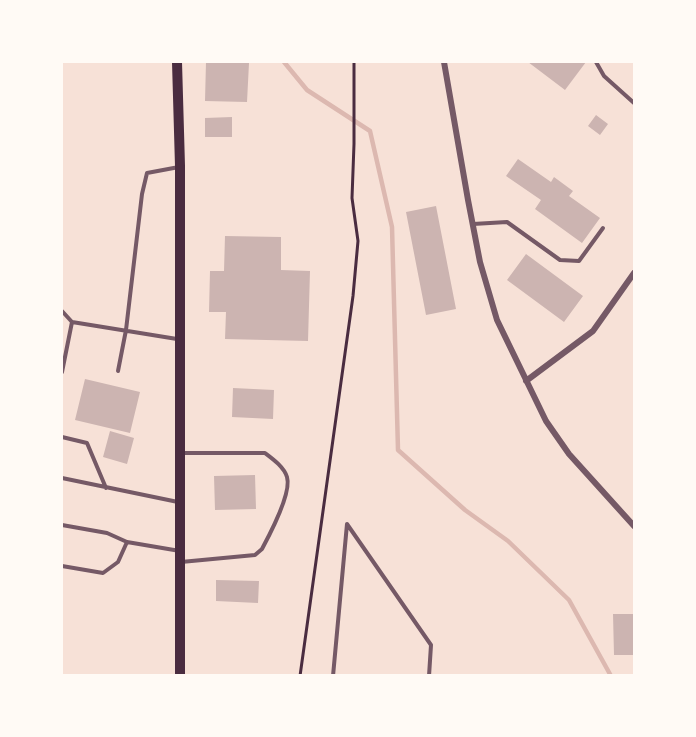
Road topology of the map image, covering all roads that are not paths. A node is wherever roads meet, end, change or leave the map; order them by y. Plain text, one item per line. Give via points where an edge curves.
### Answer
1 (177, 62) edge
2 (444, 62) edge
3 (596, 62) edge
4 (634, 103) edge
5 (180, 166) junction
6 (472, 224) junction
7 (603, 228) dead end
8 (634, 273) edge
9 (62, 311) edge
10 (72, 322) junction
11 (126, 330) junction
12 (181, 339) junction
13 (118, 371) dead end
14 (62, 372) edge
15 (526, 381) junction
16 (62, 437) edge
17 (181, 453) junction
18 (62, 478) edge
19 (106, 488) junction
20 (181, 502) junction
21 (62, 525) edge
22 (634, 526) edge
23 (127, 542) junction
24 (181, 556) junction
25 (62, 566) edge
26 (180, 675) edge
27 (333, 675) edge
28 (429, 675) edge

1 - 5 main road
2 - 6 street
3 - 4 lane via 604,76
5 - 11 lane via 147,173
5 - 12 main road
6 - 7 lane via 507,222 561,260 579,261
6 - 15 street via 497,320
8 - 15 street via 593,331
9 - 10 lane
10 - 11 lane
10 - 14 lane
11 - 12 lane
11 - 13 lane
12 - 17 main road
15 - 22 street via 546,421 569,454
16 - 19 lane via 87,443
17 - 20 main road
17 - 24 lane via 265,453 280,465 288,488 262,549 255,555
18 - 19 lane
19 - 20 lane
20 - 24 main road
21 - 23 lane via 107,533
23 - 24 lane
23 - 25 lane via 118,562 103,573
24 - 26 main road
27 - 28 lane via 347,524 431,645

